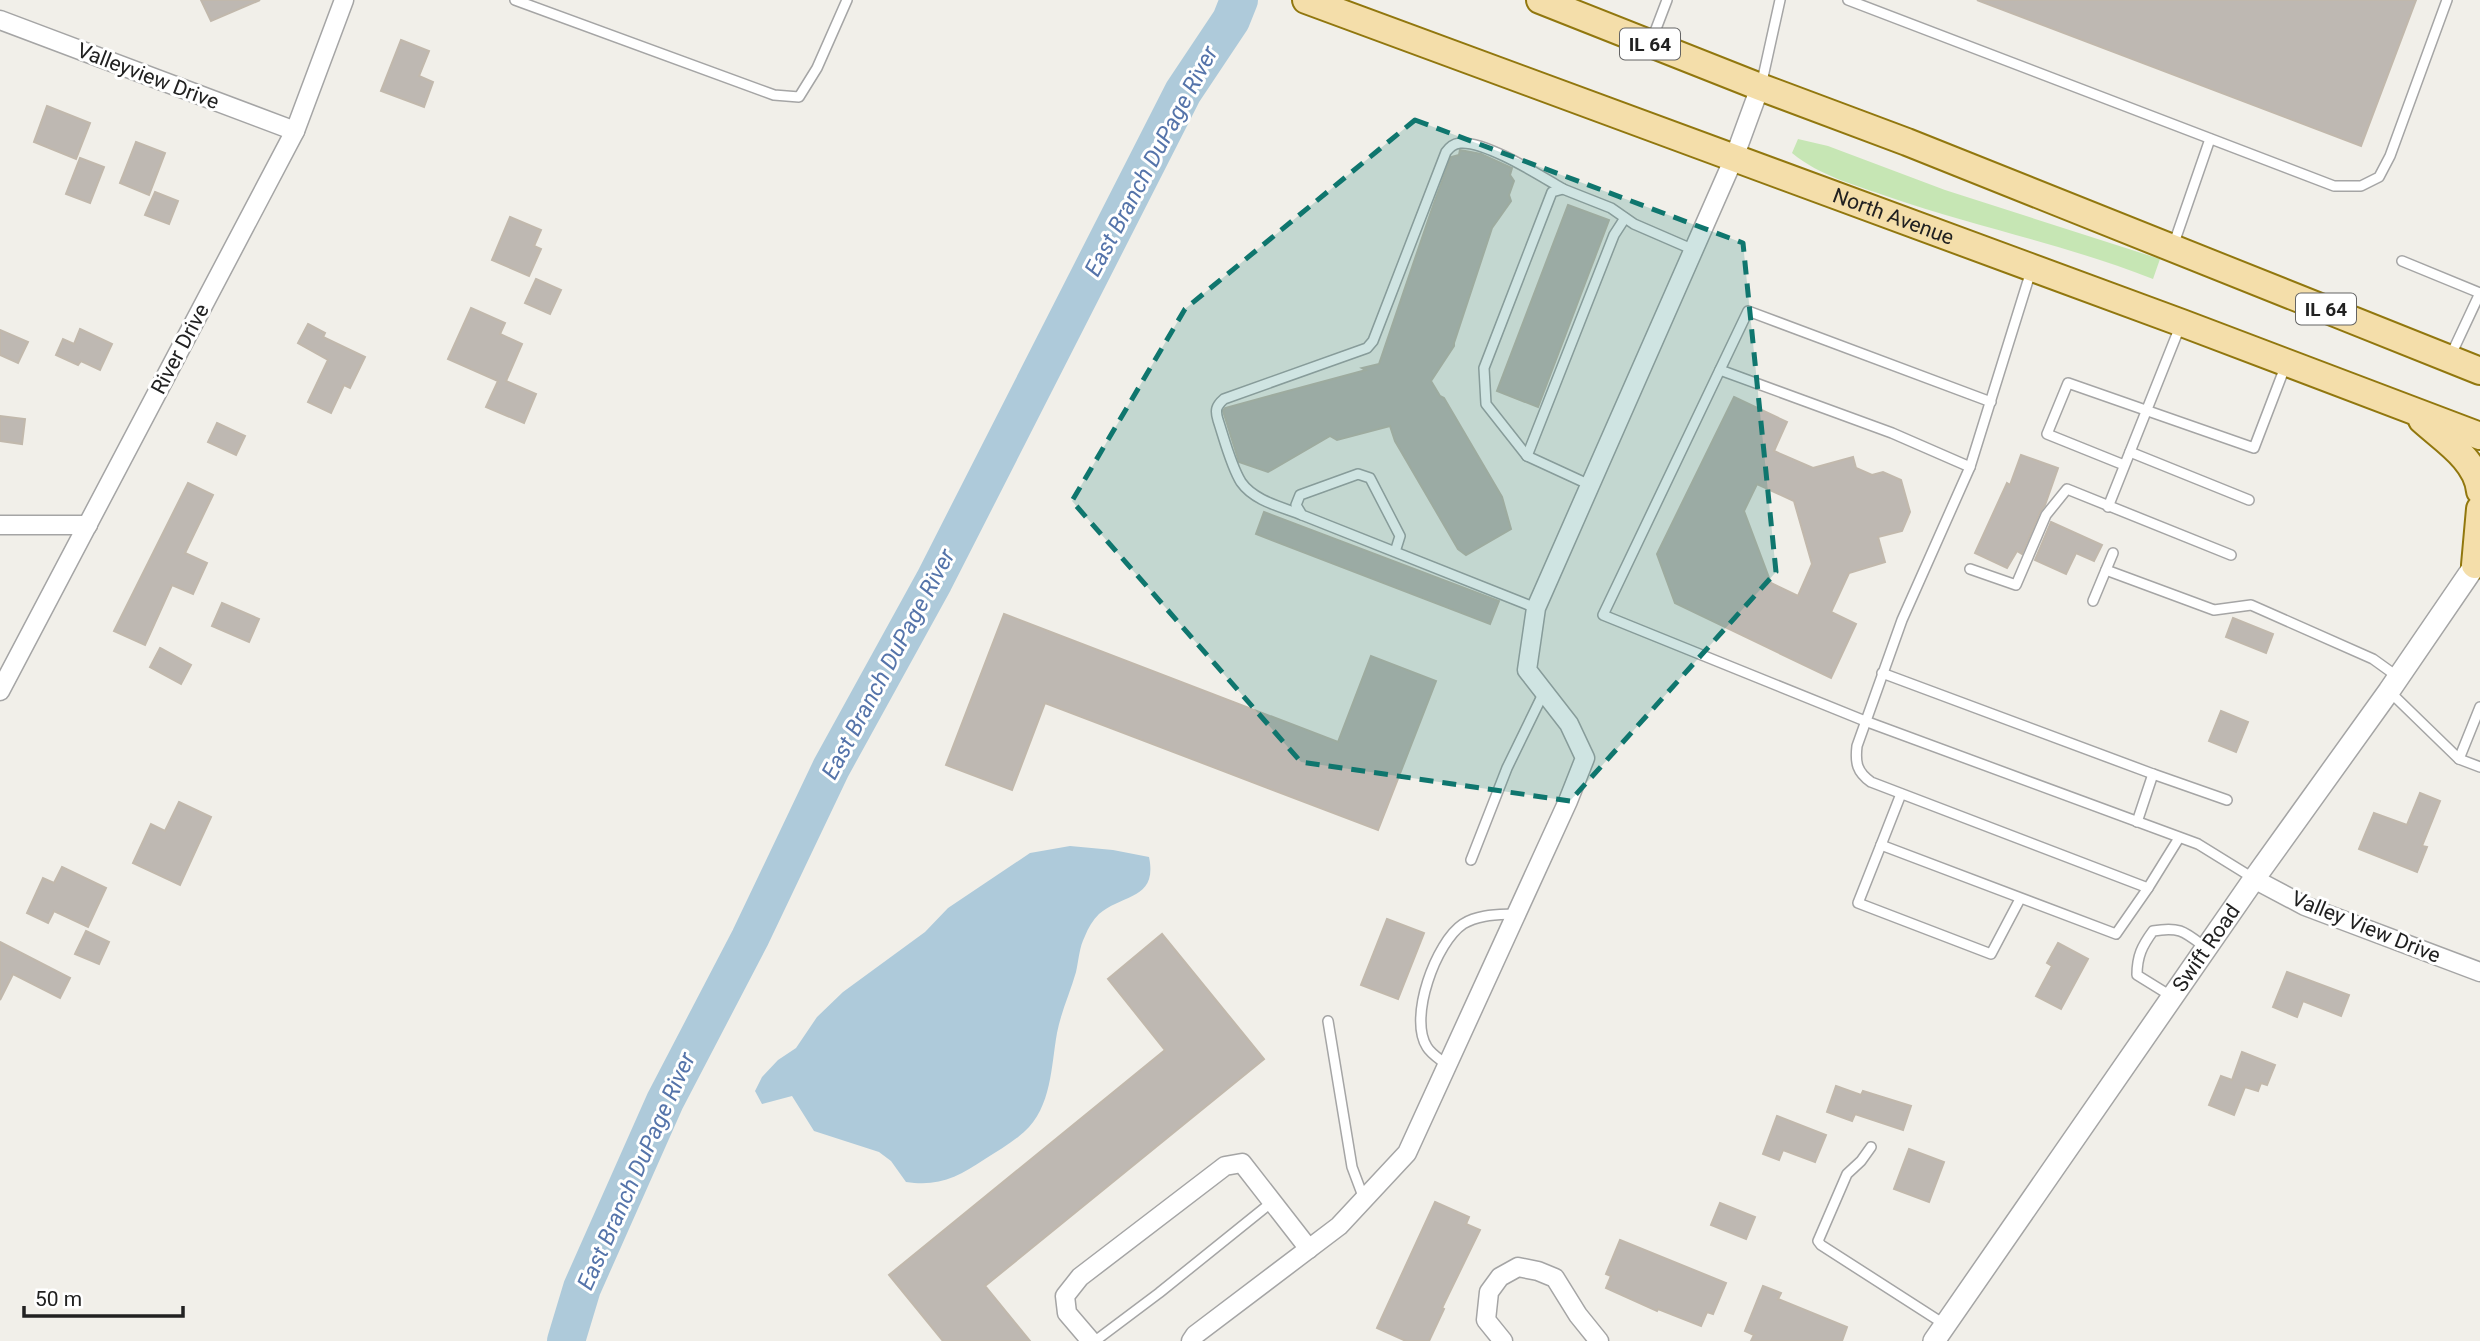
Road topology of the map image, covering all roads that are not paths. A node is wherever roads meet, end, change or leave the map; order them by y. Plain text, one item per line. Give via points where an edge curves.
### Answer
1 (344, 0) edge
2 (515, 0) edge
3 (847, 0) edge
4 (1306, 0) edge
5 (1540, 0) edge
6 (1667, 0) edge
7 (1780, 0) edge
8 (1848, 0) edge
9 (2447, 0) edge
10 (0, 20) edge
11 (1650, 44) junction
12 (1760, 88) junction
13 (295, 131) junction
14 (2210, 139) junction
15 (1734, 158) junction
16 (1563, 189) junction
17 (1625, 218) junction
18 (2172, 248) junction
19 (1694, 250) junction
20 (2402, 261) dead end
21 (2032, 268) junction
22 (2480, 293) edge
23 (2182, 323) junction
24 (2449, 358) junction
25 (2286, 363) junction
26 (1720, 370) junction
27 (2480, 371) edge
28 (1992, 402) junction
29 (2146, 411) junction
30 (2413, 411) junction
31 (2480, 436) edge
32 (2130, 452) junction
33 (1527, 456) junction
34 (2124, 465) junction
35 (1970, 467) junction
36 (1590, 485) junction
37 (2480, 491) edge
38 (2249, 500) dead end
39 (2108, 507) junction
40 (2480, 509) edge
41 (1302, 515) junction
42 (0, 525) edge
43 (88, 526) junction
44 (1395, 552) junction
45 (2113, 553) dead end
46 (2231, 555) dead end
47 (2478, 561) edge
48 (1970, 569) dead end
49 (2106, 570) junction
50 (2093, 601) dead end
51 (1536, 608) junction
52 (1882, 673) junction
53 (2394, 684) junction
54 (0, 691) edge
55 (1544, 692) junction
56 (2480, 707) edge
57 (1865, 720) junction
58 (2459, 759) junction
59 (2480, 767) edge
60 (2153, 774) junction
61 (1900, 794) junction
62 (2227, 800) dead end
63 (2137, 822) junction
64 (2179, 838) junction
65 (1881, 845) junction
66 (1471, 860) dead end
67 (2254, 879) junction
68 (2148, 888) junction
69 (2020, 899) junction
70 (1516, 914) junction
71 (2207, 948) junction
72 (2480, 972) edge
73 (2172, 997) junction
74 (1328, 1020) dead end
75 (1447, 1065) junction
76 (1871, 1147) dead end
77 (1364, 1199) junction
78 (1272, 1202) junction
79 (1309, 1249) junction
80 (1940, 1333) edge
81 (1093, 1341) edge
82 (1191, 1341) edge
83 (1503, 1341) edge
84 (1599, 1341) edge

1 - 13 street, River Drive
2 - 3 lane via 774,95 799,96 817,68
4 - 15 main road, North Avenue
5 - 11 main road, IL 64
6 - 11 lane
7 - 12 lane
8 - 14 lane
9 - 14 lane via 2379,177 2361,186 2334,186
10 - 13 street, Valleyview Drive
11 - 12 main road, IL 64
12 - 15 street
12 - 18 main road, IL 64
13 - 43 street, River Drive
14 - 18 lane
15 - 19 street
15 - 21 main road, North Avenue
16 - 17 lane
16 - 33 lane via 1552,192 1484,368 1486,404
16 - 41 lane via 1489,151 1456,144 1446,152 1367,348 1217,405 1240,481 1263,500
17 - 19 lane
17 - 33 lane
18 - 24 main road, IL 64
19 - 36 street
20 - 22 lane
21 - 23 main road, North Avenue
21 - 28 lane
22 - 24 lane
23 - 25 main road, North Avenue
23 - 29 lane
24 - 27 main road, IL 64
25 - 29 lane via 2254,448
25 - 30 main road, North Avenue
26 - 28 lane via 1748,311
26 - 35 lane
26 - 57 lane via 1603,615
28 - 35 lane
29 - 32 lane
29 - 34 lane via 2068,383 2047,434
30 - 31 main road, North Avenue
30 - 37 main road via 2470,463
32 - 34 lane
32 - 38 lane
33 - 36 lane
34 - 39 lane
35 - 52 lane
36 - 51 street
39 - 46 lane
39 - 48 lane via 2067,489 2046,515 2016,585
40 - 47 main road
41 - 44 lane
41 - 44 lane via 1296,505 1300,495 1358,474 1370,478 1400,536
42 - 43 street
43 - 54 street, River Drive
44 - 51 lane
45 - 49 lane
47 - 53 street, Swift Road
49 - 50 lane
49 - 53 lane via 2214,610 2252,605 2373,659
51 - 55 street via 1527,670
52 - 57 lane
52 - 60 lane
53 - 58 lane
53 - 67 street, Swift Road
55 - 66 lane via 1507,768
55 - 70 street via 1569,724 1585,758
56 - 58 lane
57 - 61 lane via 1855,761 1860,775
57 - 63 lane
58 - 59 lane
60 - 62 lane
60 - 63 lane
61 - 65 lane
61 - 68 lane
63 - 64 lane
64 - 67 lane via 2198,844
64 - 68 lane
65 - 69 lane
65 - 69 lane via 1858,904 1991,954
67 - 71 street, Swift Road
67 - 72 street, Valley View Drive via 2305,906
68 - 69 lane via 2116,934
70 - 75 street
70 - 75 lane via 1484,916 1462,925 1443,946 1423,999 1420,1027 1427,1047
71 - 73 street, Swift Road
71 - 73 lane via 2171,928 2153,931 2144,943 2137,958 2137,975
73 - 80 street, Swift Road
74 - 77 lane via 1352,1167
75 - 77 street via 1407,1153
76 - 80 lane via 1847,1174 1818,1241
77 - 79 street
78 - 79 street
78 - 81 lane
78 - 81 street via 1242,1163 1225,1166 1080,1277 1065,1296 1067,1313
79 - 82 street
83 - 84 street via 1486,1320 1489,1292 1500,1277 1518,1267 1555,1278

